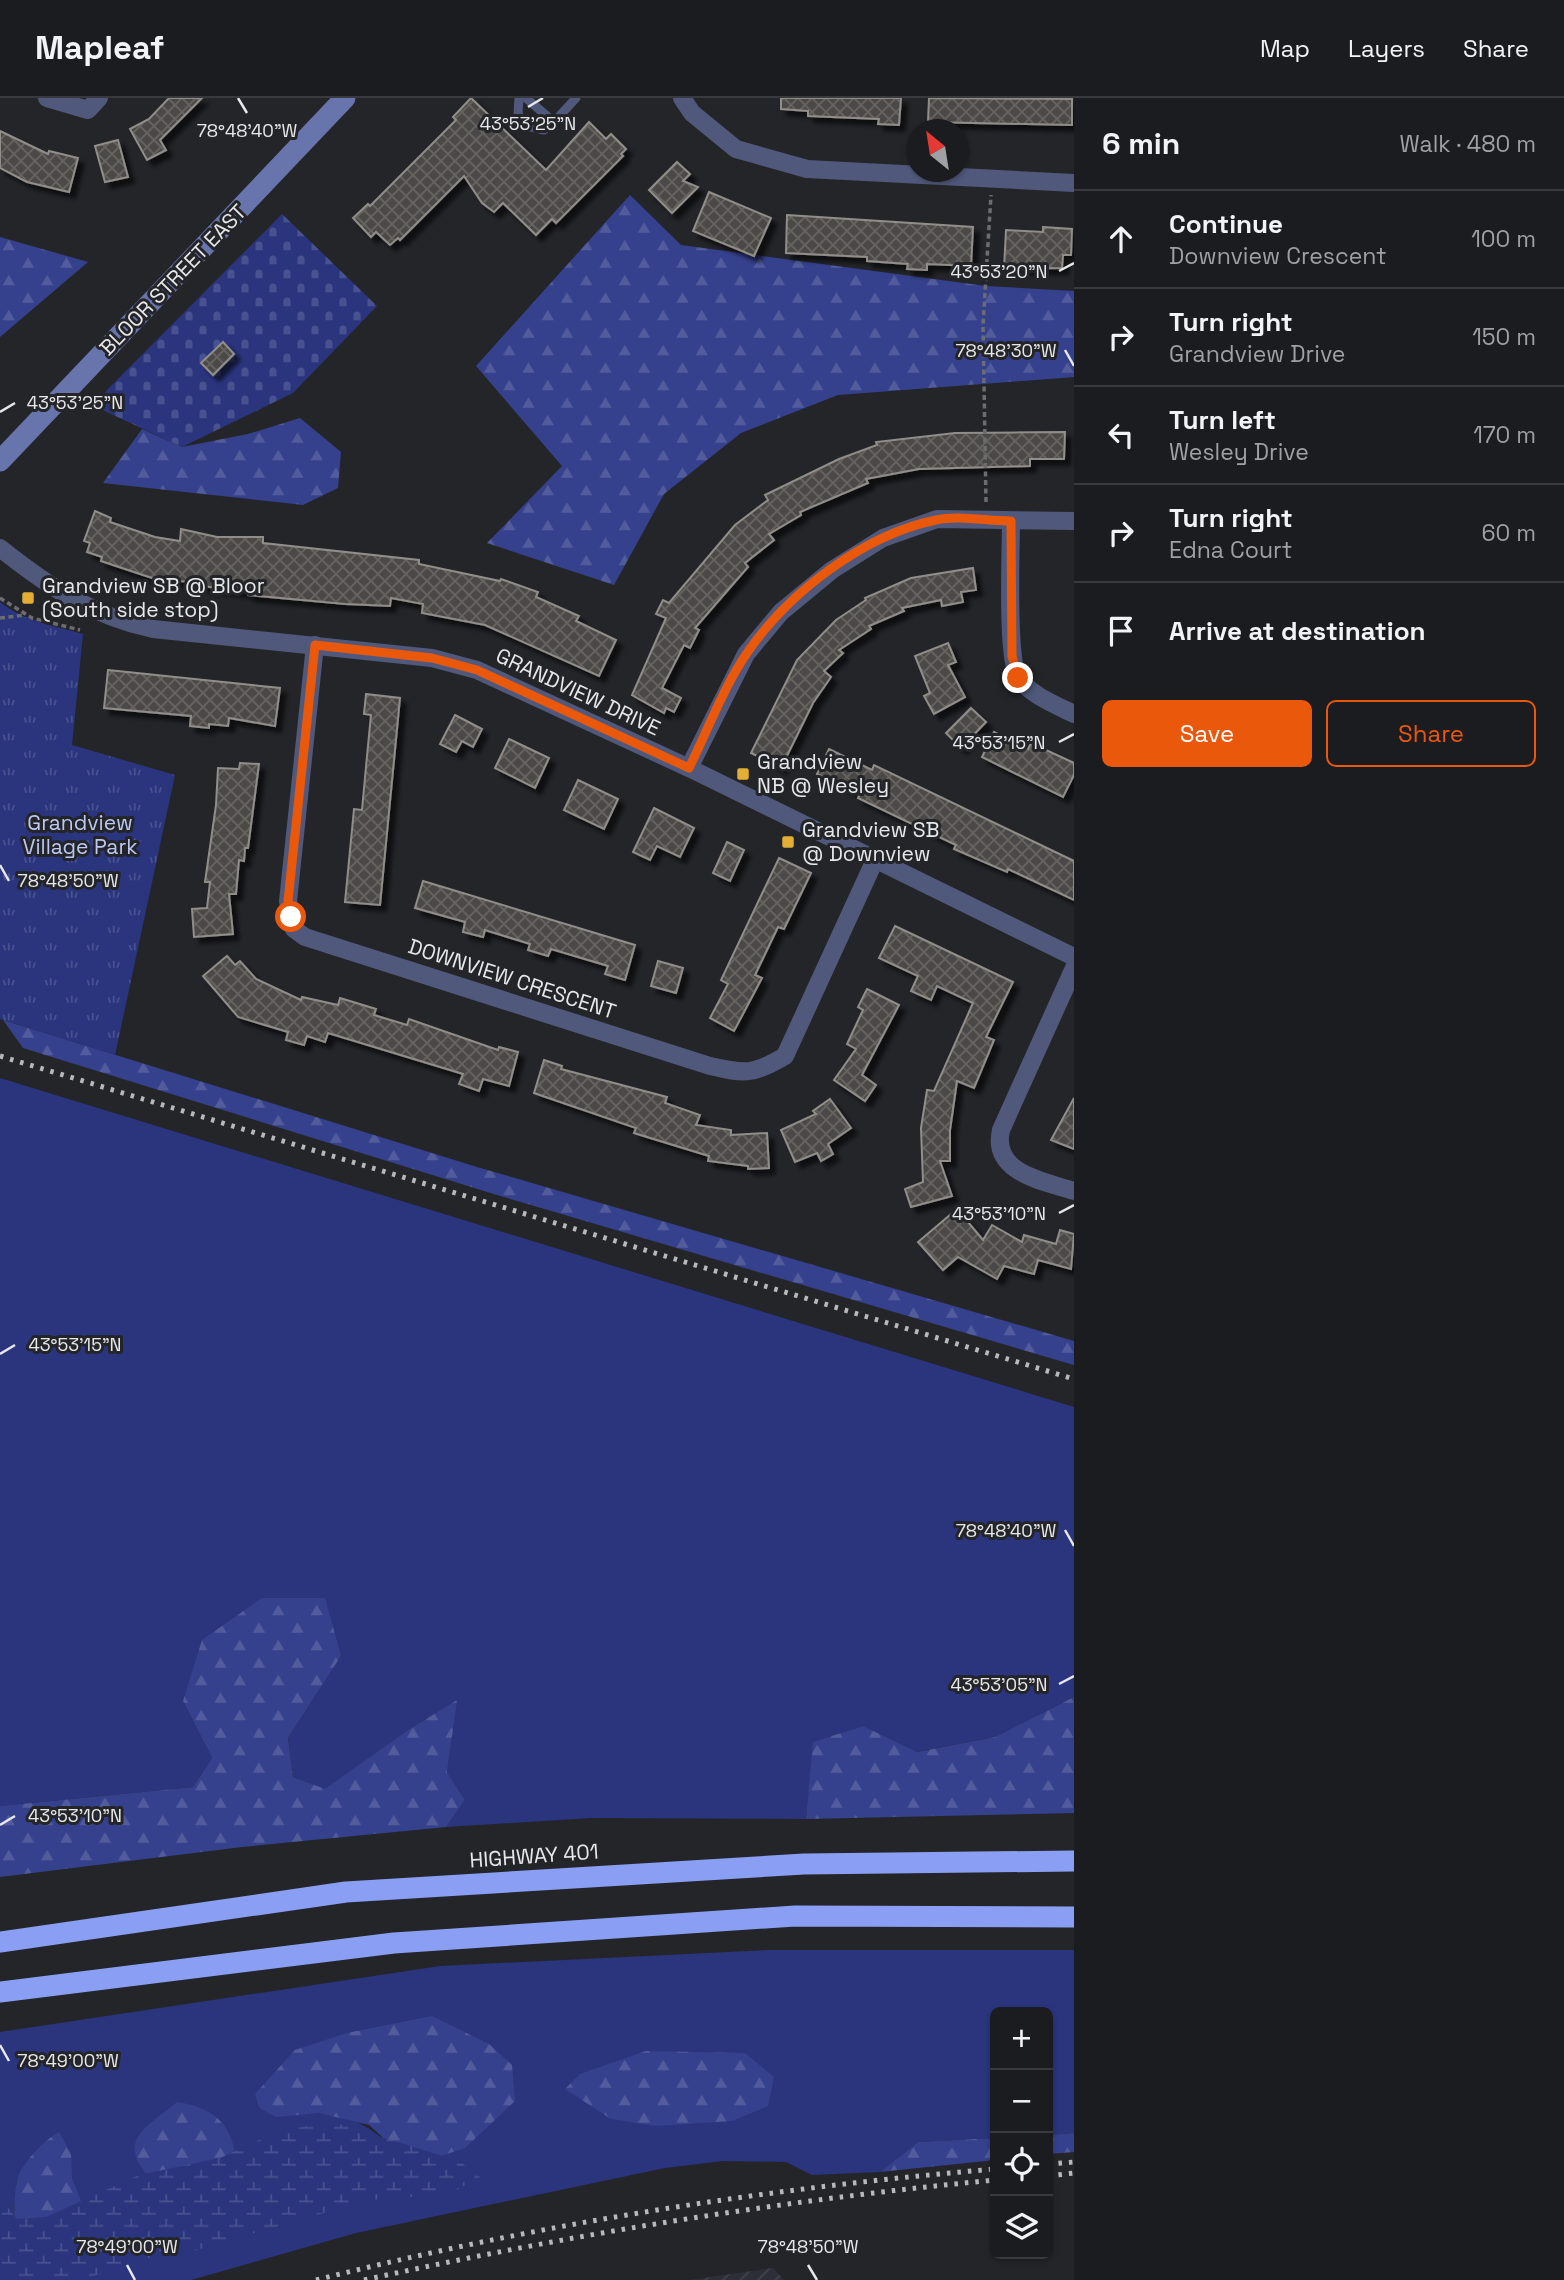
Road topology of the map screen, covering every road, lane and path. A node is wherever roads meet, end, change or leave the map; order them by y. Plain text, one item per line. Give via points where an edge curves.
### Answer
1 (47, 98) edge
2 (345, 98) edge
3 (519, 98) edge
4 (526, 98) edge
5 (576, 98) edge
6 (682, 98) edge
7 (94, 104) edge
8 (554, 122) junction
9 (992, 179) junction
10 (1074, 183) edge
11 (0, 461) edge
12 (986, 521) junction
13 (1011, 521) junction
14 (1074, 521) edge
15 (0, 548) edge
16 (0, 598) edge
17 (25, 615) junction
18 (0, 618) edge
19 (80, 630) dead end
20 (315, 645) junction
21 (1074, 713) edge
22 (689, 768) junction
23 (874, 862) junction
24 (1074, 957) edge
25 (1074, 968) edge
26 (1074, 1191) edge
27 (1074, 1861) edge
28 (1074, 1917) edge
29 (0, 1942) edge
30 (0, 1992) edge

1 - 7 street
2 - 11 main road, BLOOR STREET EAST
3 - 8 lane via 518,114 527,126 544,130
4 - 8 lane
5 - 8 lane
6 - 9 street via 692,113 736,149 807,169
9 - 10 street
9 - 12 path via 983,325
12 - 13 street
12 - 22 street via 937,519 883,538 832,570 780,612 746,654
13 - 14 street
13 - 21 street via 1012,656 1018,678
15 - 20 street, GRANDVIEW DRIVE via 76,603 117,621 153,629
16 - 17 path
17 - 18 path
17 - 19 path
20 - 22 street, GRANDVIEW DRIVE via 432,658 477,670
20 - 23 street, DOWNVIEW CRESCENT via 288,901 294,929 305,937 744,1074 785,1056
22 - 23 street, GRANDVIEW DRIVE
23 - 24 street, GRANDVIEW DRIVE
25 - 26 street via 998,1144 1003,1157 1020,1174
27 - 29 highway, HIGHWAY 401 via 804,1864 346,1892
28 - 30 highway via 795,1916 422,1941

